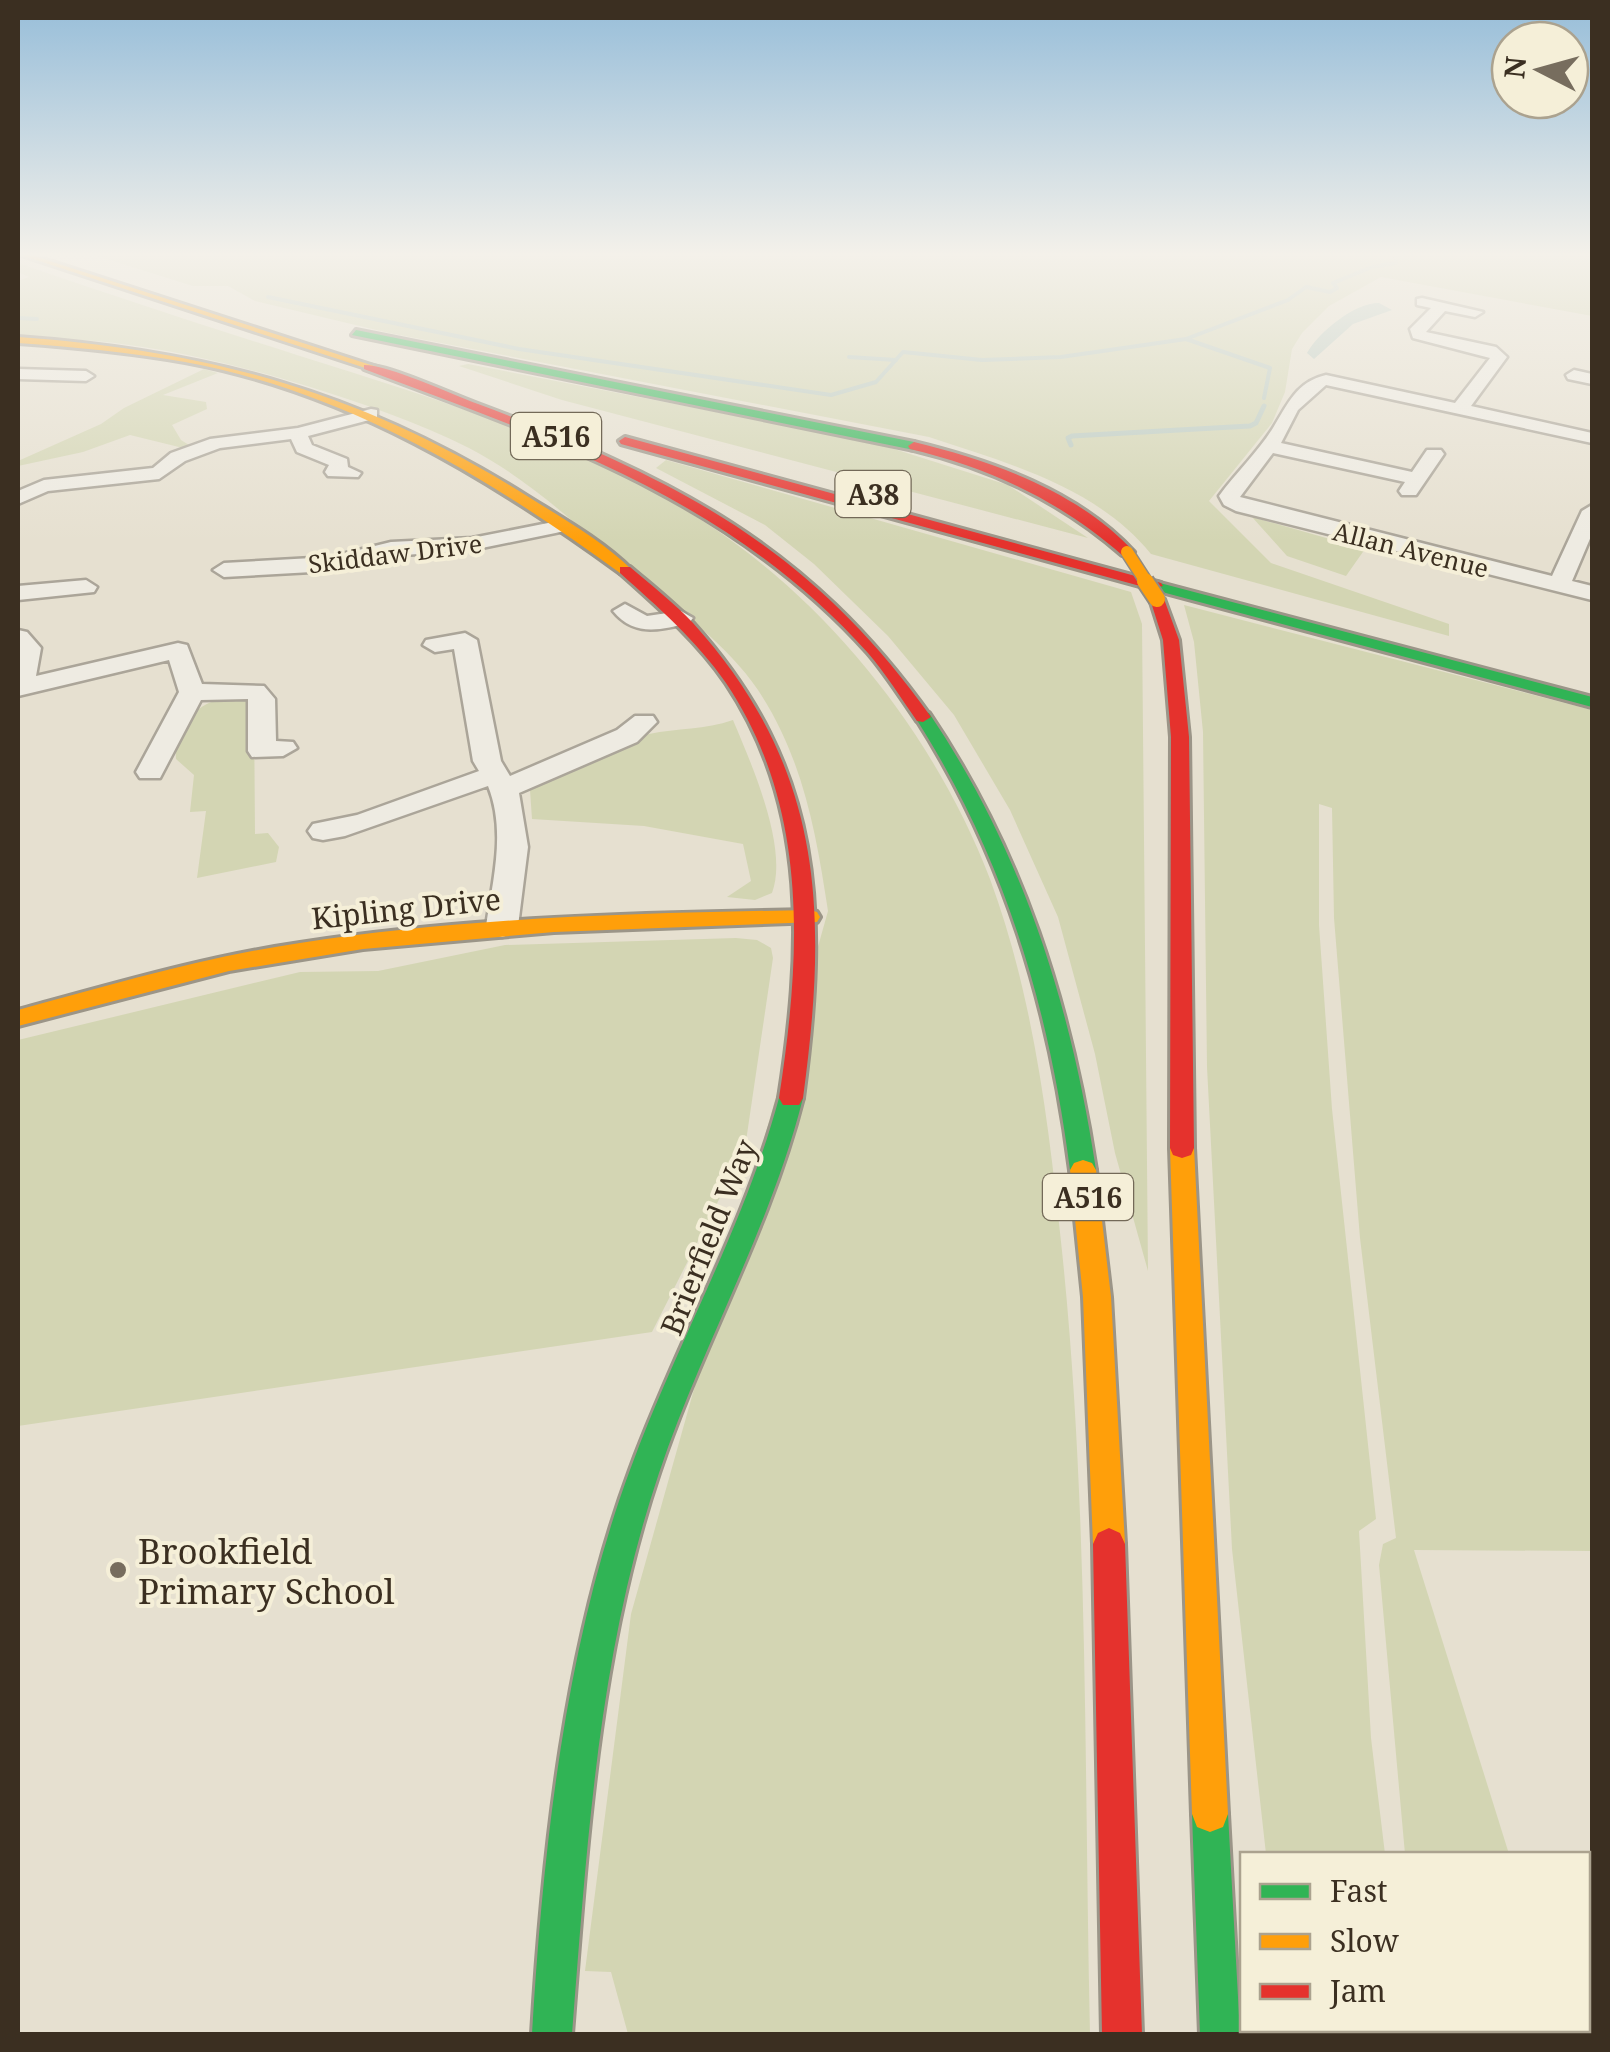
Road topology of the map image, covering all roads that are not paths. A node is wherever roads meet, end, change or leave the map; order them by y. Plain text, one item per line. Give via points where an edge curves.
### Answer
1 (150, 350) edge
2 (315, 350) edge
3 (366, 350) edge
4 (442, 350) edge
5 (1489, 350) edge
6 (368, 367) junction
7 (18, 374) edge
8 (1574, 375) dead end
9 (87, 376) dead end
10 (1592, 378) edge
11 (503, 392) dead end
12 (1459, 410) junction
13 (371, 414) junction
14 (617, 424) dead end
15 (298, 432) junction
16 (1592, 438) edge
17 (1269, 446) junction
18 (1434, 454) dead end
19 (159, 473) junction
20 (351, 473) dead end
21 (18, 498) edge
22 (148, 500) dead end
23 (1592, 511) edge
24 (564, 526) junction
25 (224, 570) dead end
26 (1559, 585) junction
27 (86, 587) dead end
28 (18, 593) edge
29 (1592, 593) edge
30 (624, 611) dead end
31 (680, 618) junction
32 (18, 637) edge
33 (435, 644) dead end
34 (1592, 681) edge
35 (22, 687) edge
36 (192, 692) junction
37 (1592, 702) edge
38 (644, 722) dead end
39 (283, 748) dead end
40 (150, 772) dead end
41 (499, 782) junction
42 (324, 830) dead end
43 (810, 918) junction
44 (502, 926) junction
45 (18, 1018) edge
46 (552, 2034) edge
47 (1122, 2034) edge
48 (1220, 2034) edge

1 - 13 main road, Brierfield Way
2 - 6 main road, A38
3 - 11 main road
4 - 48 main road, A516, bridge via 930,448 1002,472 1098,525 1127,552 1157,600 1172,640 1180,737 1185,1293
5 - 12 street via 1499,357
6 - 37 main road, A38 via 928,526
6 - 47 main road, A516 via 660,483 768,552 821,597 914,700 977,802 1008,868 1044,971 1087,1190 1106,1387
7 - 9 street
8 - 10 street
12 - 16 street
12 - 17 street via 1326,380 1308,388
13 - 15 street
13 - 24 main road, Brierfield Way via 478,465
14 - 34 main road, A38
15 - 19 street via 205,446 169,461
15 - 20 street via 304,448 340,463 335,472
17 - 18 street via 1414,485
17 - 26 street, Allan Avenue via 1231,501
19 - 21 street via 44,486
19 - 22 street
23 - 26 street
24 - 25 street, Skiddaw Drive via 484,542 391,549 330,564
24 - 31 main road, Brierfield Way
26 - 29 street, Allan Avenue
27 - 28 street
30 - 31 street via 642,624
31 - 43 main road, Brierfield Way via 720,660 780,766 802,842
32 - 35 street via 28,648
33 - 41 street via 465,640 483,744
35 - 36 street via 178,650
36 - 39 street via 255,691 262,699 262,751
36 - 40 street
38 - 41 street via 628,736
41 - 42 street via 455,786 362,824
41 - 44 street via 514,847
43 - 44 main road, Kipling Drive
43 - 46 main road, Brierfield Way via 804,1040 774,1161 635,1498 605,1606 584,1708
44 - 45 main road, Kipling Drive via 295,951

